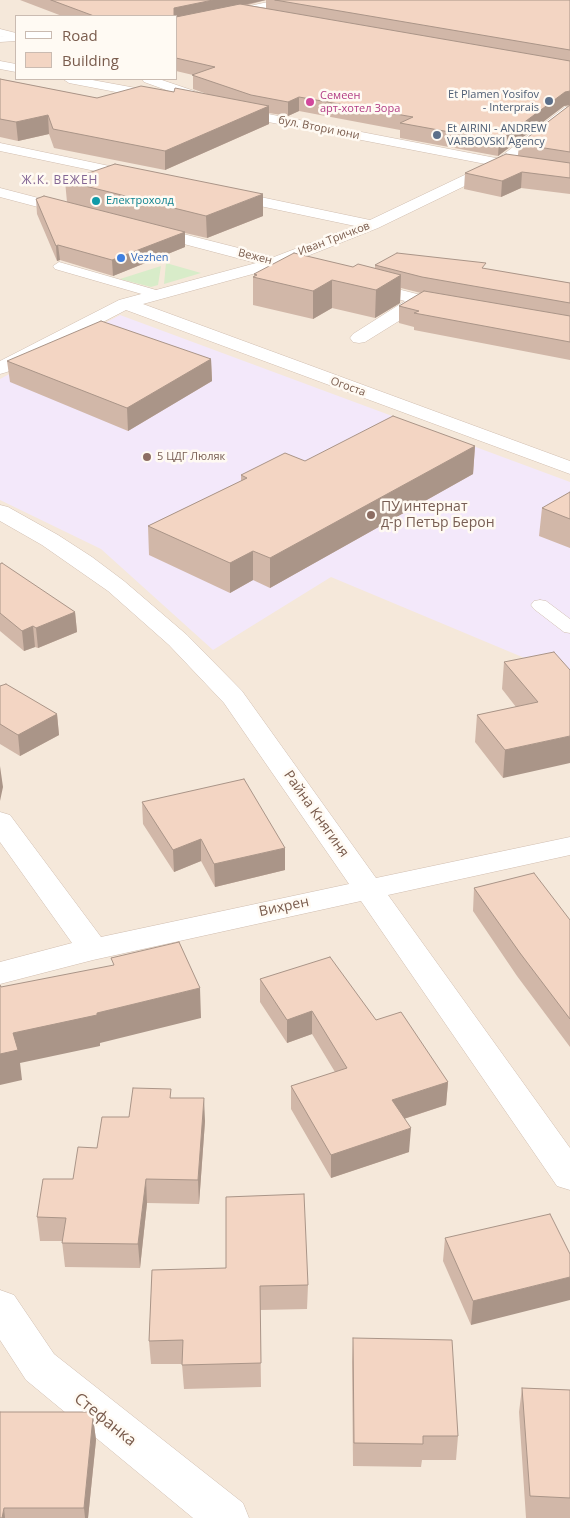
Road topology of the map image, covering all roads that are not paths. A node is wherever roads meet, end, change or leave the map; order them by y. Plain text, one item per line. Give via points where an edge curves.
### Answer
1 (292, 0) edge
2 (239, 11) junction
3 (268, 16) edge
4 (178, 24) edge
5 (0, 32) edge
6 (15, 38) edge
7 (15, 38) edge
8 (0, 39) edge
9 (0, 65) edge
10 (15, 68) edge
11 (75, 80) edge
12 (148, 80) edge
13 (151, 80) edge
14 (119, 88) junction
15 (570, 110) edge
16 (249, 114) junction
17 (4, 150) edge
18 (501, 163) junction
19 (570, 173) edge
20 (149, 178) edge
21 (0, 192) edge
22 (217, 192) edge
23 (86, 214) edge
24 (372, 225) junction
25 (134, 226) edge
26 (276, 262) junction
27 (59, 266) dead end
28 (304, 270) edge
29 (352, 282) edge
30 (159, 295) junction
31 (420, 300) junction
32 (126, 304) junction
33 (467, 308) edge
34 (359, 338) dead end
35 (0, 368) edge
36 (570, 468) edge
37 (0, 512) edge
38 (540, 605) dead end
39 (570, 628) edge
40 (0, 821) edge
41 (570, 846) edge
42 (369, 889) junction
43 (93, 949) junction
44 (0, 973) edge
45 (570, 1176) edge
46 (0, 1307) edge
47 (227, 1518) edge

1 - 2 street
2 - 3 street
2 - 4 street
5 - 6 street
7 - 8 lane
9 - 10 street
11 - 14 street, бул. Втори юни
12 - 14 street via 148,86
13 - 16 street
14 - 16 street, бул. Втори юни
15 - 18 street, Иван Тричков
16 - 18 street, бул. Втори юни
17 - 20 street
18 - 19 street, бул. Втори юни
18 - 24 street, Иван Тричков
21 - 23 street
22 - 24 street
24 - 26 street, Иван Тричков
25 - 26 street, Вежен
26 - 28 street, Вежен
26 - 30 street, Иван Тричков
27 - 30 lane
29 - 31 street
30 - 32 street, Иван Тричков
31 - 33 street
31 - 34 street
32 - 35 street, Иван Тричков
32 - 36 street, Огоста
37 - 42 street, Райна Княгиня via 84,562 184,646 233,697
38 - 39 lane
40 - 43 street
41 - 42 street, Вихрен
42 - 43 street, Вихрен
42 - 45 street, Райна Княгиня
43 - 44 street, Вихрен
46 - 47 street, Стефанка via 40,1367

